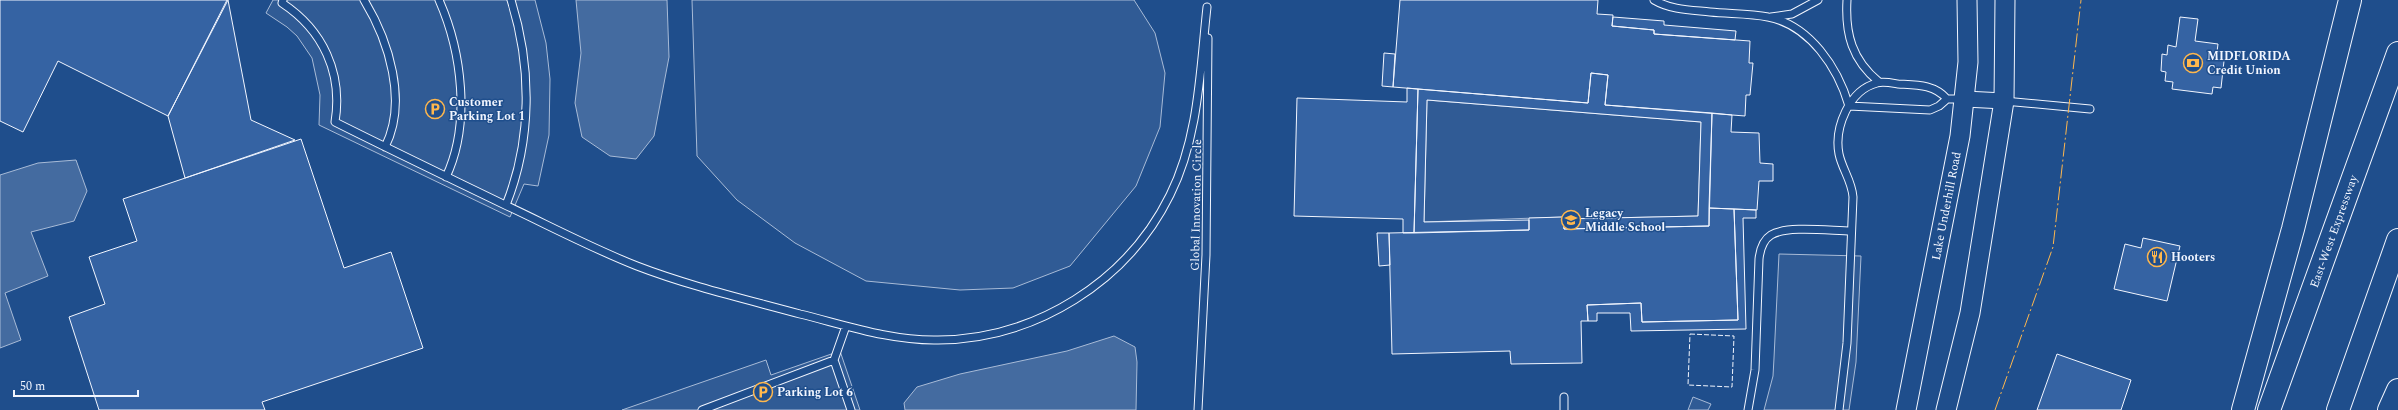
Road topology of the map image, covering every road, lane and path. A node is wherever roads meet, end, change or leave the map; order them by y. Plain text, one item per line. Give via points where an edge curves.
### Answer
1 (283, 0) edge
2 (364, 0) edge
3 (439, 0) edge
4 (511, 0) edge
5 (1654, 0) edge
6 (1818, 0) edge
7 (1847, 0) edge
8 (1967, 0) edge
9 (2005, 0) edge
10 (2350, 0) edge
11 (1207, 3) edge
12 (1769, 17) junction
13 (2398, 54) edge
14 (1880, 82) junction
15 (1956, 99) junction
16 (2004, 101) junction
17 (1849, 106) junction
18 (2090, 109) dead end
19 (385, 147) junction
20 (446, 177) junction
21 (506, 205) junction
22 (1851, 231) junction
23 (2398, 240) edge
24 (846, 326) junction
25 (834, 360) junction
26 (2398, 390) edge
27 (1564, 397) dead end
28 (702, 410) edge
29 (851, 410) edge
30 (1198, 410) edge
31 (1564, 410) edge
32 (1748, 410) edge
33 (1839, 410) edge
34 (1906, 410) edge
35 (1946, 410) edge
36 (2243, 410) edge
37 (2269, 410) edge
38 (2338, 410) edge
39 (2389, 410) edge

1 - 19 lane via 282,3 308,26 328,55 336,86 335,122
2 - 19 lane via 383,39 393,79 393,126
3 - 20 lane via 451,35 460,88 456,145
4 - 21 lane via 521,40 527,92 518,168
5 - 12 lane via 1682,9
6 - 12 lane via 1792,14
7 - 14 lane via 1846,28 1852,49 1863,67
8 - 15 street, Lake Underhill Road via 1968,62
9 - 16 street
10 - 36 highway via 2293,229
11 - 24 lane via 1194,122 1184,159 1170,194 1157,217 1143,238 1113,271 1084,294 1052,313 992,335 954,340 920,340
11 - 30 lane, Global Innovation Circle via 1206,255
12 - 17 lane via 1799,30 1820,50 1841,85
13 - 37 highway, East-West Expressway
14 - 15 lane via 1930,87
14 - 17 lane via 1864,90
15 - 16 street
15 - 17 lane via 1930,110
15 - 34 street, Lake Underhill Road via 1960,136
16 - 18 lane
16 - 35 street via 1970,313
17 - 22 lane via 1839,130 1838,146 1852,190
19 - 20 lane
20 - 21 lane
21 - 24 lane via 571,238 638,266 740,298
22 - 32 lane via 1785,231 1770,236 1763,244 1759,259 1755,370
22 - 33 lane via 1847,343
23 - 38 highway
24 - 25 lane
25 - 28 lane
25 - 29 lane
26 - 39 highway
27 - 31 lane

